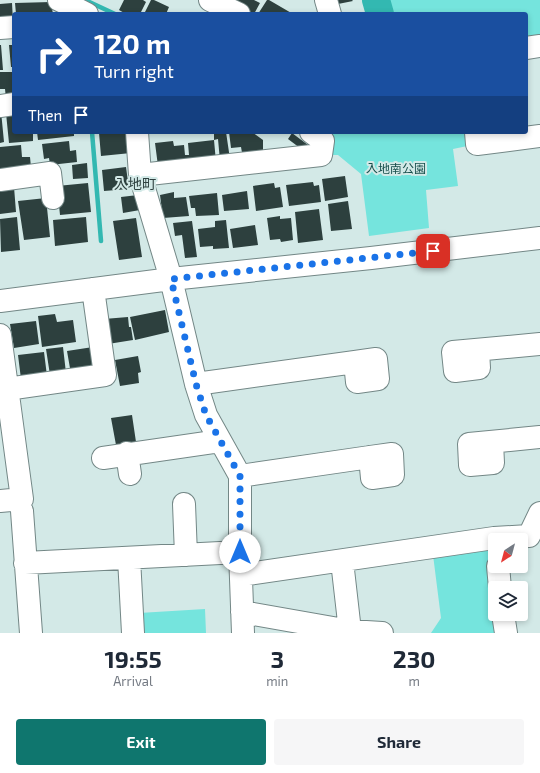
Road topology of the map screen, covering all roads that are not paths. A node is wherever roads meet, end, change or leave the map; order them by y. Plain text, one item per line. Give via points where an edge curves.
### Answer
1 (59, 0) edge
2 (210, 0) edge
3 (326, 0) edge
4 (60, 12) edge
5 (83, 12) edge
6 (235, 12) edge
7 (329, 12) edge
8 (12, 27) edge
9 (0, 28) edge
10 (540, 46) edge
11 (528, 48) edge
12 (12, 104) edge
13 (0, 106) edge
14 (137, 134) edge
15 (314, 134) edge
16 (476, 134) edge
17 (540, 136) edge
18 (140, 175) junction
19 (0, 180) edge
20 (53, 198) dead end
21 (540, 238) edge
22 (171, 279) junction
23 (93, 289) junction
24 (0, 301) edge
25 (0, 335) edge
26 (540, 344) edge
27 (478, 350) dead end
28 (355, 362) dead end
29 (196, 384) junction
30 (7, 389) junction
31 (540, 437) edge
32 (220, 441) junction
33 (492, 442) dead end
34 (370, 457) dead end
35 (103, 458) dead end
36 (240, 476) junction
37 (0, 501) edge
38 (184, 504) dead end
39 (22, 511) dead end
40 (540, 513) edge
41 (528, 536) edge
42 (488, 542) edge
43 (240, 552) junction
44 (186, 555) junction
45 (129, 558) junction
46 (342, 561) junction
47 (26, 563) junction
48 (242, 575) junction
49 (504, 621) edge
50 (242, 623) edge
51 (350, 631) junction
52 (30, 633) edge
53 (133, 633) edge
54 (382, 633) edge
55 (506, 633) edge

1 - 4 street
1 - 5 street
2 - 6 street
3 - 7 street
8 - 9 street
10 - 11 street
12 - 13 street
14 - 18 street
15 - 18 street via 324,141 322,155
16 - 17 street via 477,144
18 - 22 street
19 - 20 street via 50,173
21 - 22 street
22 - 23 street
22 - 29 street
23 - 24 street
23 - 30 street via 105,375
25 - 30 street
26 - 27 street
28 - 29 street
29 - 32 street via 206,415
30 - 37 street via 22,500
31 - 33 street
32 - 35 street via 128,464
32 - 36 street
34 - 36 street
36 - 43 street
38 - 44 street
39 - 47 street
40 - 41 street
42 - 46 street
43 - 44 street
43 - 48 street
44 - 45 street
45 - 47 street
45 - 53 street
46 - 48 street
46 - 51 street
47 - 52 street
48 - 50 street
49 - 55 street
50 - 51 street
51 - 54 street

